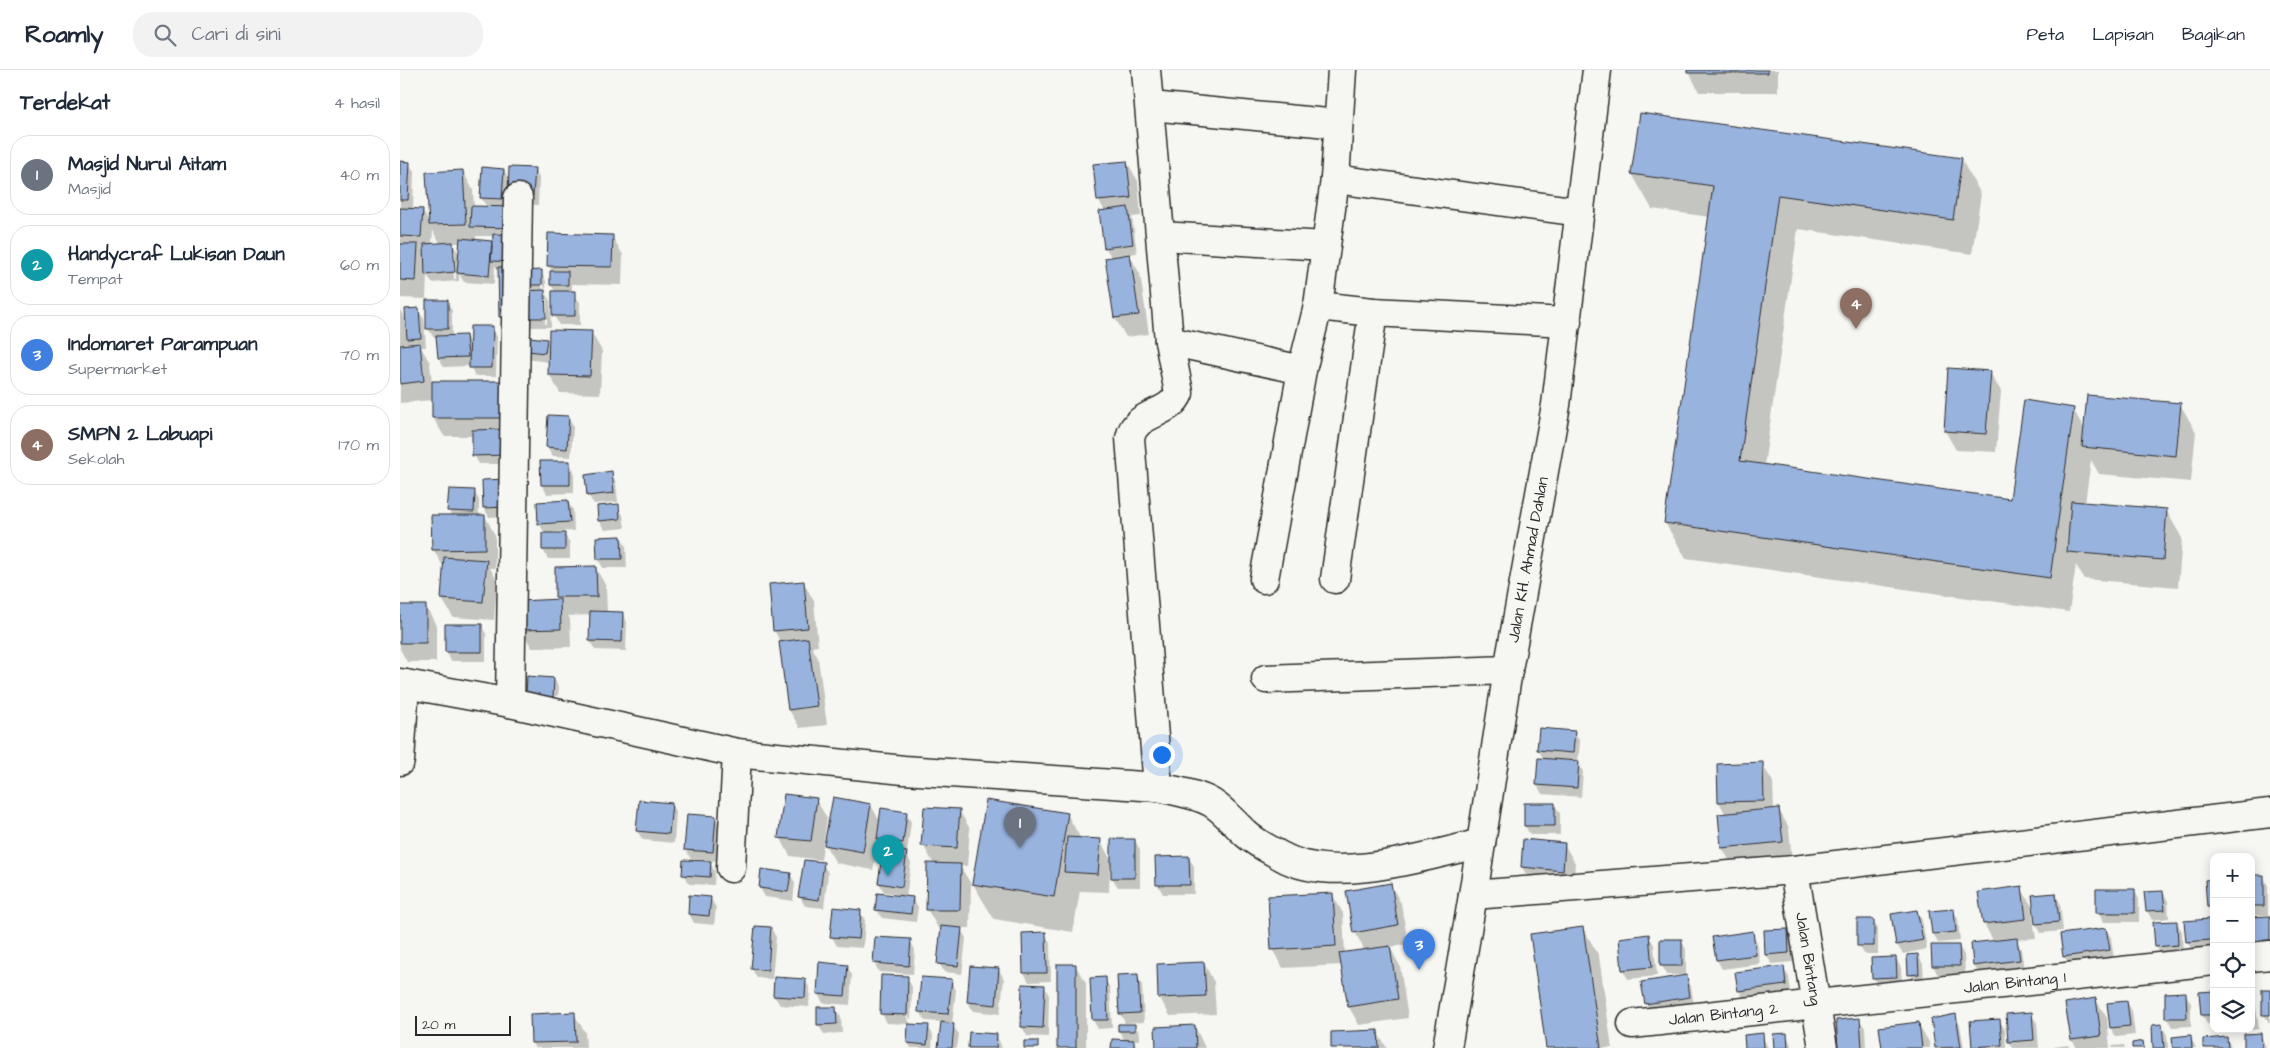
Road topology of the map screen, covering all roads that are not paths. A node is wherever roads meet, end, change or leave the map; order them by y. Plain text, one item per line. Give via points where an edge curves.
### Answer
1 (1146, 70) edge
2 (1342, 70) edge
3 (1597, 70) edge
4 (1151, 106) junction
5 (1338, 124) junction
6 (1335, 179) junction
7 (518, 198) dead end
8 (1580, 212) junction
9 (1161, 236) junction
10 (1325, 246) junction
11 (1318, 306) junction
12 (1373, 312) junction
13 (1567, 322) junction
14 (1169, 341) junction
15 (1302, 370) junction
16 (1264, 579) dead end
17 (1335, 579) dead end
18 (1508, 670) junction
19 (1266, 679) dead end
20 (402, 683) edge
21 (510, 703) junction
22 (737, 753) junction
23 (400, 761) edge
24 (1158, 787) junction
25 (2270, 813) edge
26 (1481, 843) junction
27 (731, 868) dead end
28 (1794, 870) junction
29 (1473, 895) junction
30 (2270, 955) edge
31 (2255, 957) edge
32 (2210, 961) edge
33 (1816, 1002) junction
34 (1632, 1024) dead end
35 (1447, 1048) edge
36 (1823, 1048) edge

1 - 4 street
2 - 5 street
3 - 8 street, Jalan KH. Ahmad Dahlan
4 - 5 street
4 - 9 street
5 - 6 street
6 - 8 street
6 - 10 street
7 - 21 street
8 - 13 street, Jalan KH. Ahmad Dahlan
9 - 10 street
9 - 14 street
10 - 11 street
11 - 12 street
11 - 15 street
12 - 13 street
12 - 17 street
13 - 18 street, Jalan KH. Ahmad Dahlan via 1556,405
14 - 15 street
14 - 24 street via 1179,393 1177,398 1137,423 1130,438
15 - 16 street
18 - 19 street
18 - 26 street, Jalan KH. Ahmad Dahlan
20 - 21 street
20 - 23 street
21 - 22 street
22 - 24 street via 904,770
22 - 27 street
24 - 26 street via 1212,803 1248,836 1284,858 1306,865 1344,870 1416,859
25 - 28 street
26 - 29 street, Jalan KH. Ahmad Dahlan
28 - 29 street
28 - 33 street, Jalan Bintang
29 - 35 street, Jalan KH. Ahmad Dahlan
30 - 31 street
32 - 33 street, Jalan Bintang 1
33 - 34 street, Jalan Bintang 2
33 - 36 street, Jalan Bintang

